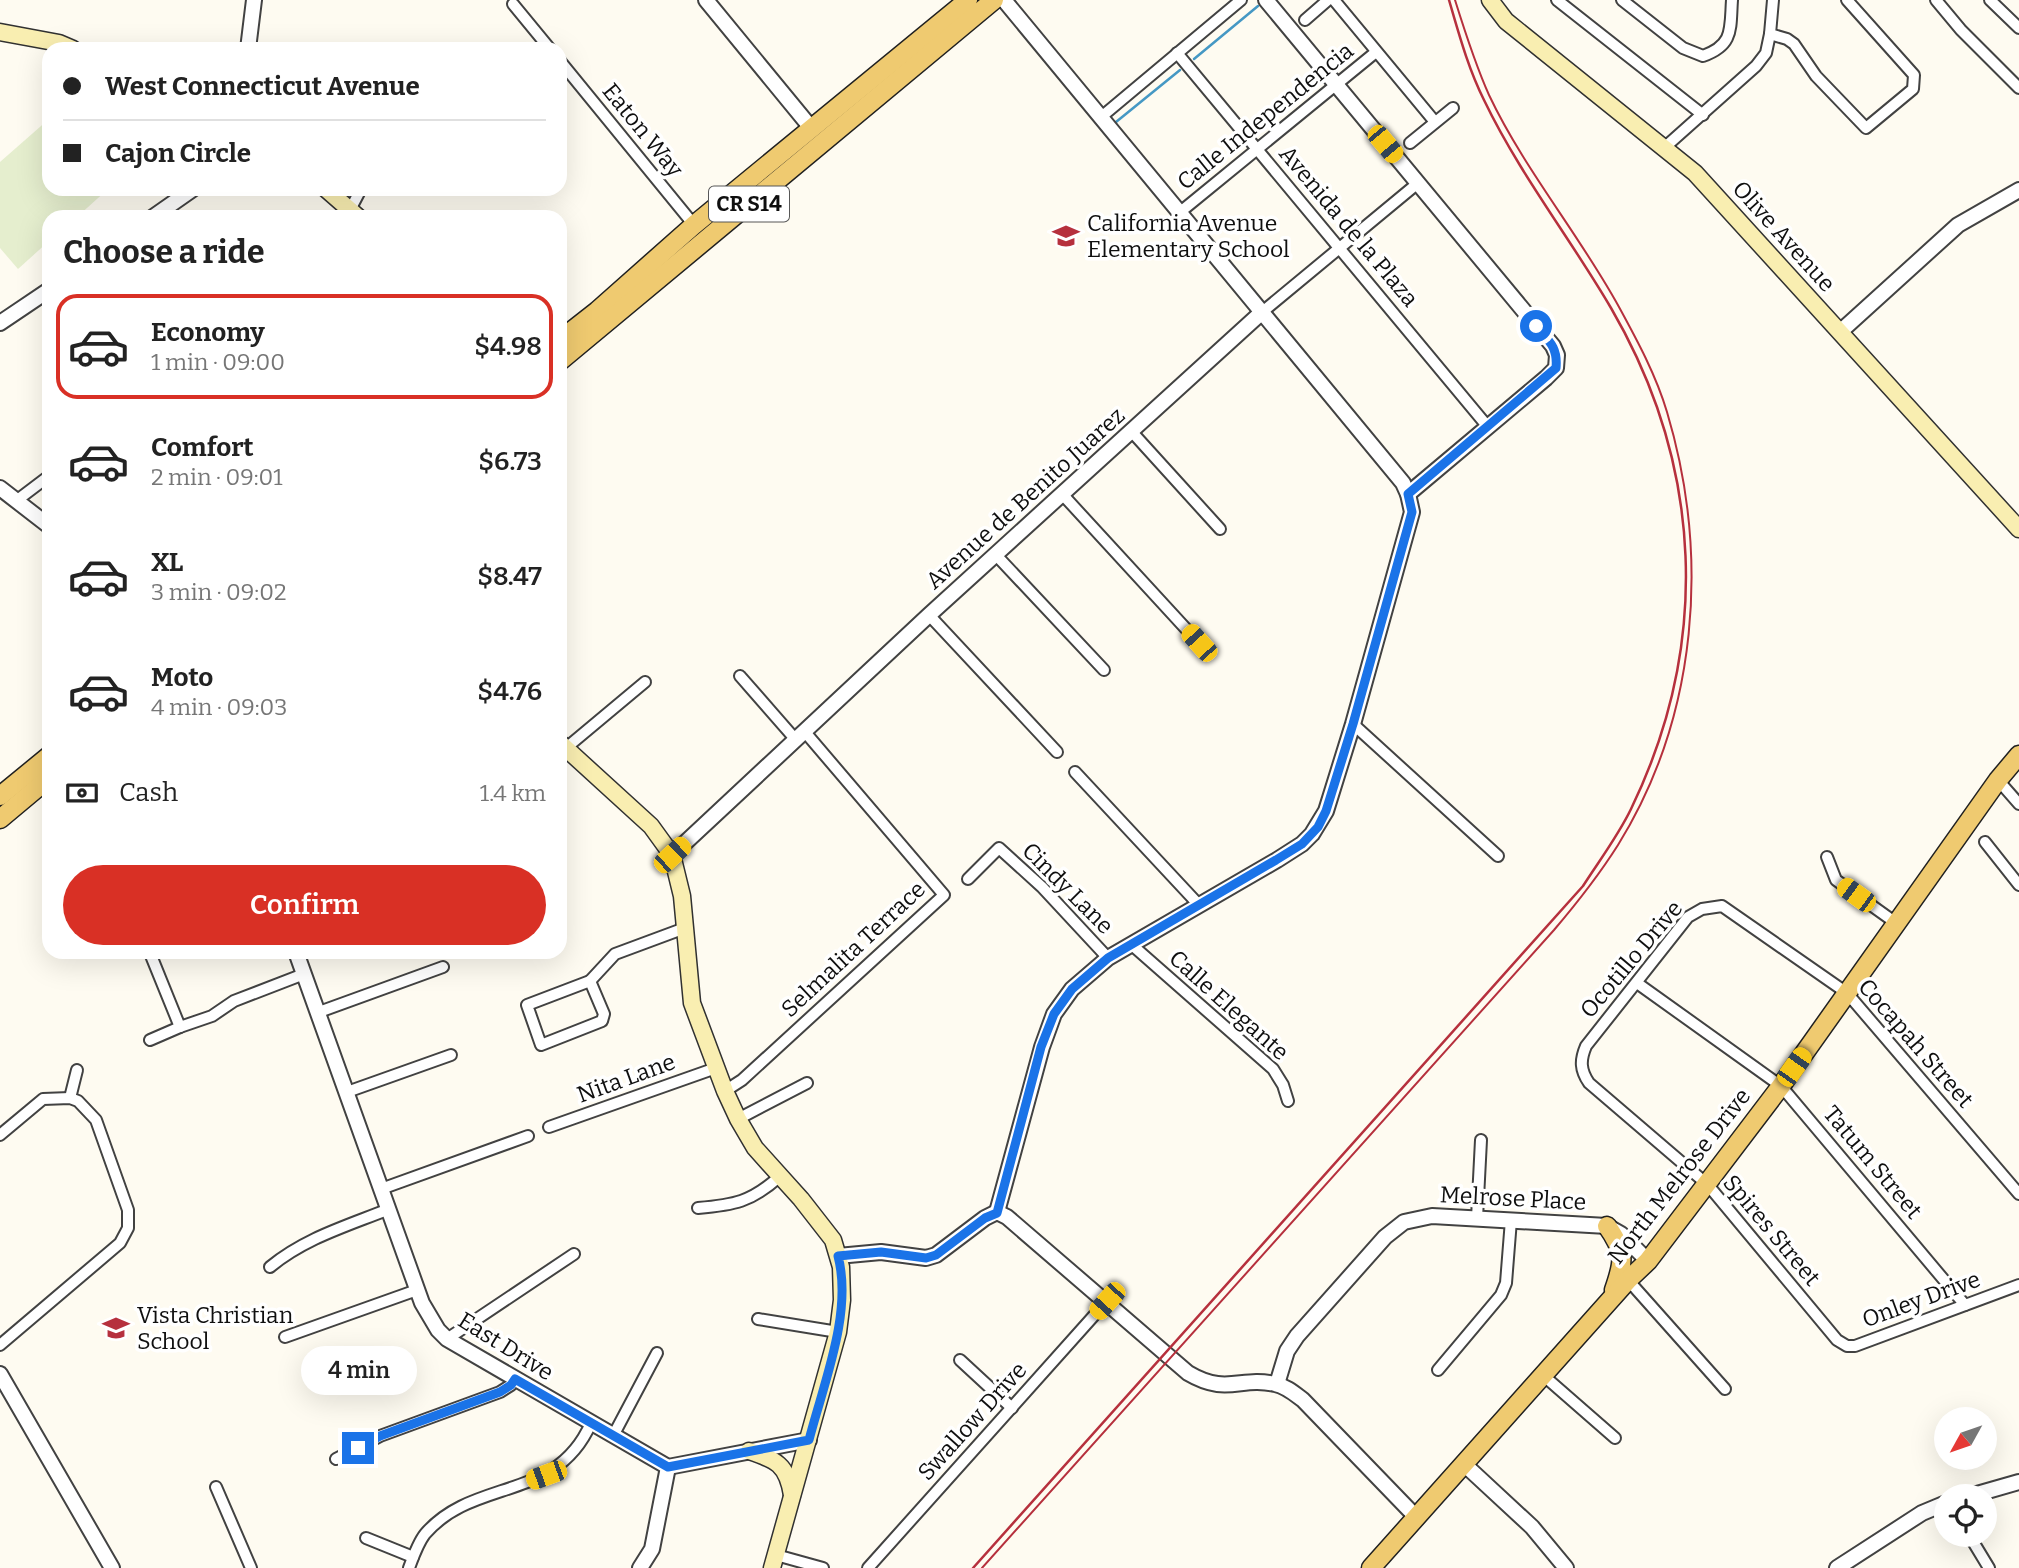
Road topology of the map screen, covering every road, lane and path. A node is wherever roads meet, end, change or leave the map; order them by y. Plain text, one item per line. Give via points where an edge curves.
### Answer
1 (254, 0) edge
2 (706, 0) edge
3 (968, 0) edge
4 (994, 0) edge
5 (1004, 0) edge
6 (1241, 0) edge
7 (1266, 0) edge
8 (1328, 0) edge
9 (1334, 0) edge
10 (1490, 0) edge
11 (1557, 0) edge
12 (1622, 0) edge
13 (1732, 0) edge
14 (1773, 0) edge
15 (1847, 0) edge
16 (1936, 0) edge
17 (1990, 0) edge
18 (513, 5) dead end
19 (1305, 20) dead end
20 (2019, 28) edge
21 (0, 32) edge
22 (1770, 34) junction
23 (54, 42) edge
24 (249, 42) edge
25 (544, 42) edge
26 (913, 45) junction
27 (1376, 52) junction
28 (1177, 53) junction
29 (567, 70) edge
30 (1336, 85) junction
31 (2019, 88) edge
32 (872, 101) junction
33 (1454, 108) dead end
34 (1703, 115) junction
35 (1100, 118) junction
36 (1435, 122) junction
37 (812, 129) junction
38 (1410, 143) dead end
39 (1664, 148) junction
40 (1258, 150) junction
41 (1418, 183) junction
42 (2019, 190) edge
43 (182, 196) edge
44 (334, 196) edge
45 (163, 210) edge
46 (350, 210) edge
47 (1180, 213) junction
48 (694, 225) junction
49 (1340, 248) junction
50 (42, 295) edge
51 (1261, 313) junction
52 (0, 324) edge
53 (1840, 332) junction
54 (567, 335) edge
55 (567, 355) edge
56 (1488, 427) junction
57 (1132, 432) junction
58 (42, 481) edge
59 (0, 488) edge
60 (1408, 494) junction
61 (1063, 495) junction
62 (16, 501) junction
63 (42, 521) edge
64 (1220, 529) dead end
65 (2019, 530) edge
66 (996, 555) junction
67 (929, 615) junction
68 (1199, 643) dead end
69 (1104, 670) dead end
70 (740, 676) dead end
71 (645, 682) dead end
72 (1353, 724) junction
73 (800, 736) junction
74 (567, 743) edge
75 (567, 750) edge
76 (1057, 752) dead end
77 (2019, 755) edge
78 (42, 762) edge
79 (1075, 772) dead end
80 (1998, 779) junction
81 (42, 784) edge
82 (0, 796) edge
83 (2017, 802) edge
84 (0, 820) edge
85 (1985, 842) dead end
86 (672, 855) junction
87 (1498, 856) dead end
88 (1827, 857) dead end
89 (968, 879) dead end
90 (2019, 885) edge
91 (1199, 905) junction
92 (1732, 912) joint
93 (1896, 923) junction
94 (685, 928) junction
95 (1132, 945) junction
96 (1108, 958) junction
97 (152, 959) edge
98 (299, 959) edge
99 (443, 967) dead end
100 (304, 974) junction
101 (590, 981) junction
102 (1637, 983) junction
103 (1847, 993) junction
104 (318, 1012) junction
105 (180, 1027) junction
106 (150, 1040) dead end
107 (451, 1055) dead end
108 (1582, 1066) junction
109 (1568, 1067) dead end
110 (716, 1068) junction
111 (77, 1070) dead end
112 (807, 1083) dead end
113 (1781, 1086) junction
114 (725, 1091) junction
115 (347, 1092) junction
116 (70, 1098) junction
117 (1288, 1101) dead end
118 (738, 1119) junction
119 (549, 1127) dead end
120 (0, 1135) edge
121 (528, 1136) dead end
122 (1481, 1140) dead end
123 (779, 1177) junction
124 (1707, 1185) junction
125 (381, 1189) junction
126 (2019, 1194) edge
127 (389, 1209) junction
128 (698, 1209) dead end
129 (997, 1213) junction
130 (1477, 1218) junction
131 (1511, 1220) junction
132 (1607, 1226) junction
133 (574, 1254) dead end
134 (838, 1256) junction
135 (1648, 1261) junction
136 (270, 1267) dead end
137 (1628, 1280) junction
138 (2019, 1285) edge
139 (417, 1290) junction
140 (1611, 1300) junction
141 (1107, 1301) junction
142 (1965, 1305) junction
143 (758, 1319) dead end
144 (838, 1332) junction
145 (285, 1337) dead end
146 (447, 1339) junction
147 (1838, 1340) joint
148 (0, 1345) edge
149 (657, 1353) dead end
150 (960, 1360) dead end
151 (1438, 1370) dead end
152 (0, 1374) edge
153 (1544, 1376) junction
154 (515, 1379) junction
155 (1277, 1384) junction
156 (1725, 1389) dead end
157 (1012, 1408) junction
158 (591, 1423) junction
159 (612, 1436) junction
160 (1615, 1438) dead end
161 (809, 1440) junction
162 (749, 1451) junction
163 (336, 1460) dead end
164 (1464, 1464) junction
165 (668, 1467) junction
166 (2019, 1482) edge
167 (216, 1487) dead end
168 (1997, 1488) edge
169 (792, 1498) junction
170 (1934, 1508) edge
171 (1417, 1518) junction
172 (366, 1538) dead end
173 (1976, 1547) edge
174 (774, 1561) edge
175 (411, 1563) edge
176 (112, 1568) edge
177 (251, 1568) edge
178 (640, 1568) edge
179 (823, 1568) edge
180 (868, 1568) edge
181 (1371, 1568) edge
182 (1566, 1568) edge
183 (1838, 1568) edge
184 (1989, 1568) edge

1 - 24 street
2 - 37 street
3 - 26 main road, CR S14
4 - 32 main road, CR S14
5 - 35 street
6 - 28 street
7 - 30 street
8 - 19 street
9 - 27 street
10 - 39 main road, Olive Avenue via 1506,21
11 - 34 street
12 - 13 street via 1683,48 1703,56 1727,43
14 - 22 street
15 - 22 street via 1914,75 1913,89 1866,128 1816,76 1794,44
16 - 31 street
17 - 20 street
18 - 25 street
21 - 23 main road
22 - 34 street via 1762,59
26 - 32 main road via 901,67 872,91
26 - 37 main road, CR S14
27 - 30 street, Calle Independencia
27 - 36 street
28 - 35 street
28 - 40 street, Avenida de la Plaza
29 - 48 street, Eaton Way
30 - 40 street, Calle Independencia
30 - 41 street
32 - 55 main road, CR S14
33 - 36 street
34 - 39 street
35 - 47 street
36 - 38 street
37 - 48 main road, CR S14
39 - 53 main road, Olive Avenue via 1697,175
40 - 47 street, Calle Independencia
40 - 49 street, Avenida de la Plaza
41 - 49 street, Avenue de Benito Juarez
41 - 56 street via 1557,355 1556,368
42 - 53 street via 1958,225
43 - 45 street
44 - 46 main road
47 - 51 street
48 - 54 main road, CR S14
49 - 51 street, Avenue de Benito Juarez
49 - 56 street, Avenida de la Plaza
50 - 52 street
51 - 57 street, Avenue de Benito Juarez
51 - 60 street
53 - 65 main road, Olive Avenue
56 - 60 street
57 - 61 street, Avenue de Benito Juarez
57 - 64 street
58 - 62 street
59 - 62 street
60 - 72 street via 1412,512
61 - 66 street, Avenue de Benito Juarez
61 - 68 street
62 - 63 street
66 - 67 street, Avenue de Benito Juarez
66 - 69 street
67 - 73 street, Avenue de Benito Juarez
67 - 76 street
70 - 73 street
71 - 74 street
72 - 87 street
72 - 91 street via 1326,811 1312,834
73 - 86 street, Avenue de Benito Juarez
73 - 114 street, Selmalita Terrace via 944,895
75 - 86 main road via 651,826
77 - 80 main road, North Melrose Drive
78 - 82 main road
79 - 91 street
80 - 83 street
80 - 93 main road, North Melrose Drive
81 - 84 main road
85 - 90 street
86 - 94 main road
88 - 93 street via 1836,880
89 - 96 street, Cindy Lane via 999,848
91 - 95 street
92 - 102 street, Ocotillo Drive via 1722,906 1688,917
92 - 103 street, Cocapah Street
93 - 103 main road, North Melrose Drive
94 - 101 street via 614,954
94 - 110 main road via 692,1003
95 - 96 street
95 - 117 street, Calle Elegante via 1273,1069
96 - 129 street via 1072,989 1054,1014
97 - 105 street
98 - 100 street, East Drive
99 - 104 street
100 - 104 street, East Drive
100 - 105 street
101 - 101 street via 527,1005 541,1045 600,1023 604,1014
102 - 108 street, Ocotillo Drive via 1586,1046
102 - 113 street, Tatum Street
103 - 113 main road, North Melrose Drive
103 - 126 street, Cocapah Street
104 - 115 street, East Drive
105 - 106 street
107 - 115 street
108 - 109 street
108 - 124 street, Spires Street via 1589,1083
110 - 114 main road
110 - 119 street, Nita Lane
111 - 116 street
112 - 118 street
113 - 124 main road, North Melrose Drive
113 - 142 street, Tatum Street
114 - 118 main road
115 - 125 street, East Drive
116 - 120 street via 43,1099
116 - 148 street via 96,1120 128,1210 128,1228 120,1243
118 - 123 main road
121 - 125 street
122 - 130 street
123 - 128 street via 761,1193 732,1205
123 - 134 main road via 819,1220
124 - 135 main road, North Melrose Drive
124 - 147 street, Spires Street
125 - 127 street, East Drive
127 - 136 street via 312,1239
127 - 139 street, East Drive
129 - 134 street via 926,1258 881,1252
129 - 141 street
130 - 131 street, Melrose Place
130 - 155 street, Melrose Place via 1432,1216 1404,1222 1385,1237 1297,1336
131 - 132 street, Melrose Place
131 - 151 street via 1501,1295
132 - 135 street, Melrose Place
132 - 140 main road via 1623,1252
133 - 146 street
134 - 144 main road via 842,1300
135 - 137 main road, North Melrose Drive
137 - 140 main road, North Melrose Drive
137 - 156 street
138 - 142 street, Onley Drive
139 - 145 street
139 - 146 street, East Drive
140 - 153 main road, North Melrose Drive
141 - 155 street via 1199,1379 1223,1386
141 - 157 street, Swallow Drive
142 - 147 street, Onley Drive via 1855,1346
143 - 144 street
144 - 161 main road
146 - 154 street, East Drive
149 - 159 street
150 - 157 street
152 - 176 street
153 - 160 street
153 - 164 main road, North Melrose Drive
154 - 158 street, East Drive
154 - 163 street via 500,1392 380,1436
155 - 171 street via 1303,1400
157 - 180 street, Swallow Drive
158 - 159 street, East Drive
158 - 175 street via 569,1458 546,1475 445,1514 423,1536
159 - 165 street, East Drive
161 - 162 street
161 - 169 main road
162 - 165 street
162 - 169 main road via 776,1460 790,1481
164 - 171 main road, North Melrose Drive
164 - 182 street via 1532,1527
165 - 178 street via 652,1549
166 - 168 street
167 - 177 street
169 - 174 main road
170 - 183 street
171 - 181 main road, North Melrose Drive
172 - 175 street
173 - 184 street
174 - 179 street

